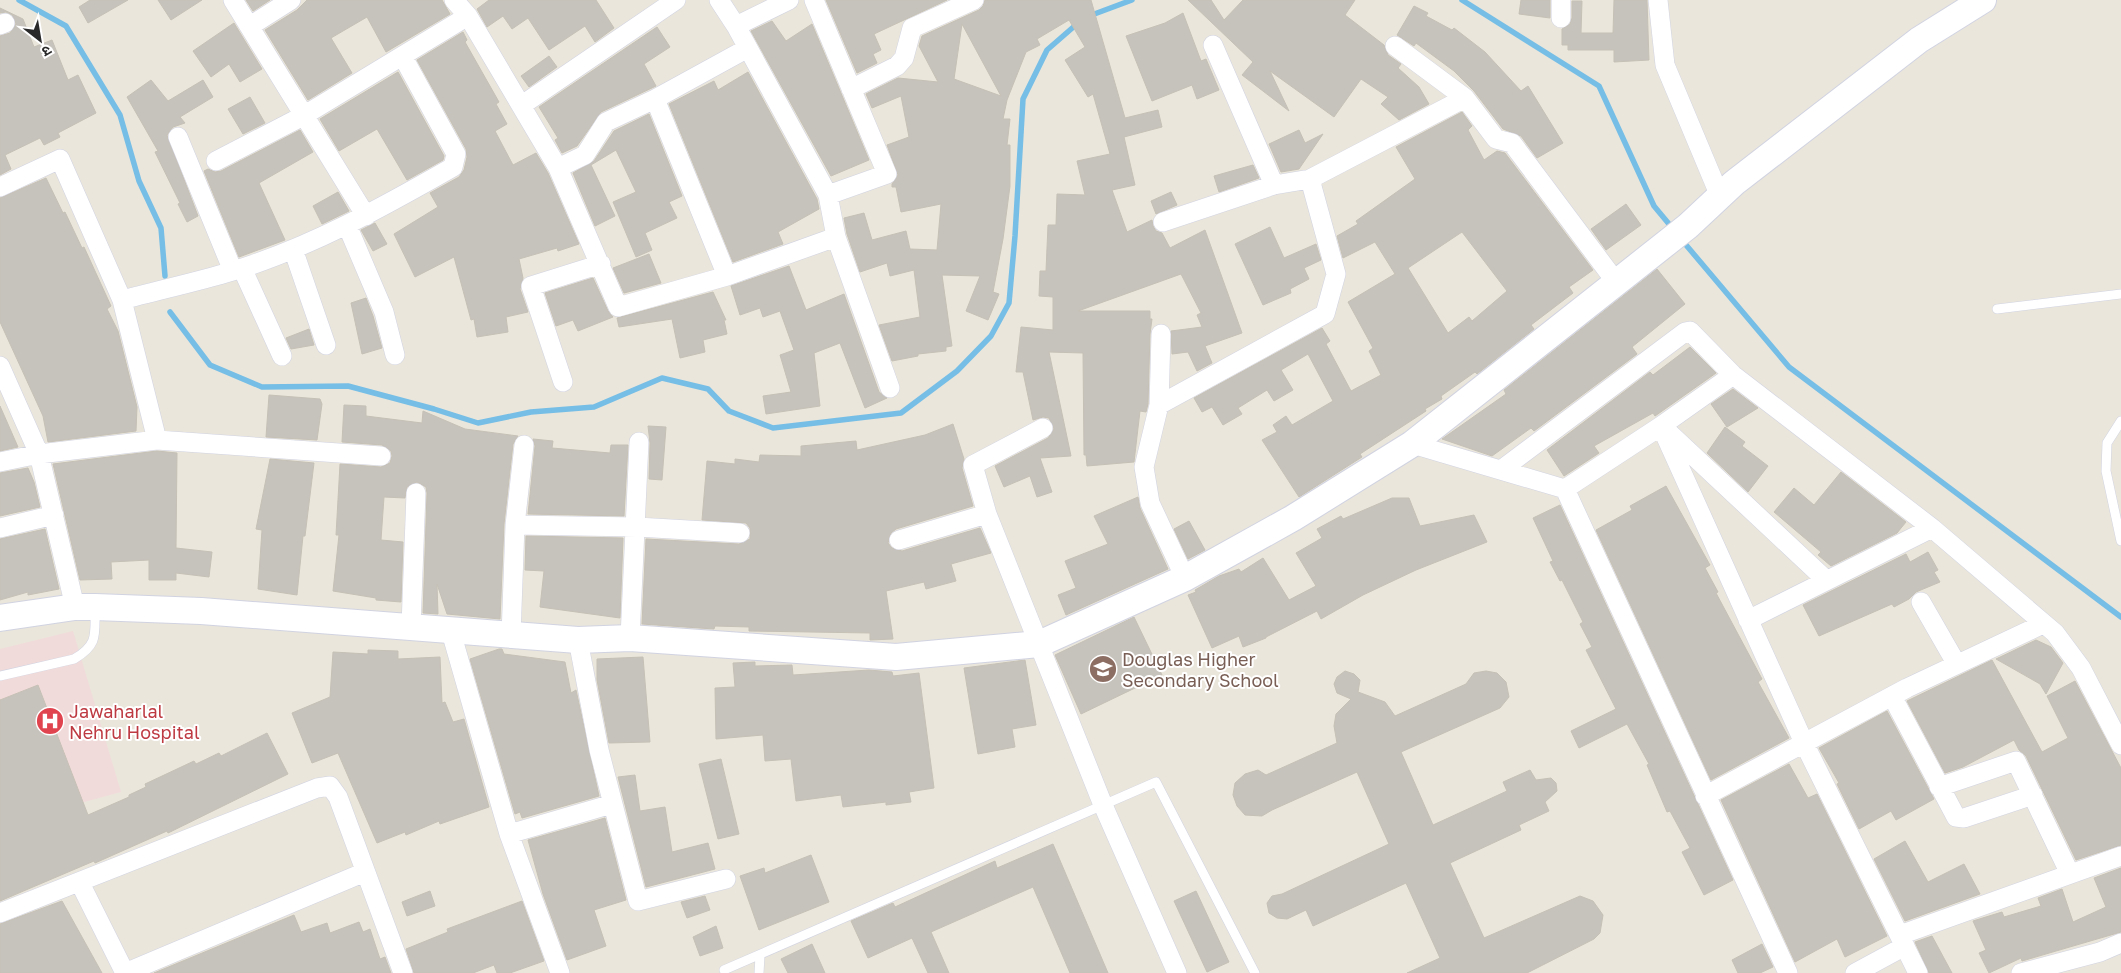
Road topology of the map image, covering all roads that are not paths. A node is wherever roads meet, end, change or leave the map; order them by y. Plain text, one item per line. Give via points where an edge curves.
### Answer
1 (233, 0) edge
2 (291, 0) edge
3 (676, 0) edge
4 (719, 0) edge
5 (789, 0) edge
6 (814, 0) edge
7 (974, 0) edge
8 (1658, 0) edge
9 (1983, 0) edge
10 (464, 6) edge
11 (250, 26) junction
12 (736, 26) junction
13 (1213, 45) dead end
14 (1395, 46) dead end
15 (748, 48) junction
16 (403, 57) junction
17 (851, 89) junction
18 (1465, 98) junction
19 (655, 99) junction
20 (522, 105) junction
21 (303, 116) junction
22 (178, 137) dead end
23 (216, 161) dead end
24 (558, 168) junction
25 (1310, 179) junction
26 (1274, 185) junction
27 (0, 187) edge
28 (1719, 194) junction
29 (828, 195) junction
30 (366, 216) junction
31 (1163, 222) dead end
32 (347, 225) junction
33 (836, 237) junction
34 (293, 249) junction
35 (601, 264) junction
36 (238, 270) junction
37 (727, 276) junction
38 (1616, 282) junction
39 (2121, 294) edge
40 (122, 300) junction
41 (1997, 309) dead end
42 (1161, 334) dead end
43 (326, 345) dead end
44 (394, 354) dead end
45 (282, 356) dead end
46 (0, 366) edge
47 (1733, 375) junction
48 (563, 382) dead end
49 (890, 388) dead end
50 (1159, 405) junction
51 (2121, 421) edge
52 (1661, 426) junction
53 (1043, 428) dead end
54 (157, 440) junction
55 (639, 442) dead end
56 (1412, 444) junction
57 (524, 445) dead end
58 (39, 454) junction
59 (381, 456) dead end
60 (0, 462) edge
61 (1501, 470) junction
62 (1565, 489) junction
63 (416, 493) dead end
64 (987, 514) junction
65 (54, 515) junction
66 (515, 525) junction
67 (637, 527) junction
68 (0, 528) edge
69 (1932, 528) junction
70 (740, 533) dead end
71 (900, 540) dead end
72 (2121, 541) edge
73 (1185, 578) junction
74 (1826, 580) junction
75 (1921, 602) dead end
76 (85, 607) junction
77 (0, 618) edge
78 (1748, 620) junction
79 (2043, 624) junction
80 (411, 626) junction
81 (451, 632) junction
82 (512, 636) junction
83 (630, 638) junction
84 (578, 640) junction
85 (1039, 644) junction
86 (1956, 663) junction
87 (0, 676) edge
88 (1892, 696) junction
89 (1804, 744) junction
90 (2121, 745) edge
91 (1939, 787) junction
92 (2033, 795) junction
93 (1705, 796) junction
94 (612, 804) junction
95 (1103, 805) junction
96 (509, 834) junction
97 (2121, 856) edge
98 (365, 872) junction
99 (2070, 874) junction
100 (726, 879) dead end
101 (80, 883) junction
102 (0, 914) edge
103 (1903, 941) junction
104 (2121, 943) edge
105 (760, 956) junction
106 (724, 970) dead end
107 (125, 973) edge
108 (402, 973) edge
109 (559, 973) edge
110 (760, 973) edge
111 (1177, 973) edge
112 (1255, 973) edge
113 (1788, 973) edge
114 (1855, 973) edge
115 (1918, 973) edge
116 (2021, 973) edge

1 - 11 street
2 - 11 street
3 - 20 street
4 - 12 street
5 - 12 street
6 - 17 street
7 - 17 street via 912,28 904,58 897,66
8 - 28 street via 1665,65
9 - 28 street via 1919,40
10 - 16 street
10 - 20 street
11 - 21 street
12 - 15 street
13 - 26 street
14 - 18 street
15 - 19 street
15 - 29 street
16 - 21 street
16 - 30 street via 456,154 453,166
17 - 29 street via 887,174
18 - 25 street
18 - 38 street via 1496,138 1512,143
19 - 24 street via 606,122 585,155
19 - 37 street
20 - 24 street
21 - 23 street
21 - 30 street
22 - 36 street
24 - 35 street
25 - 26 street
25 - 50 street via 1336,274 1325,314
26 - 31 street
27 - 40 street via 60,159
28 - 38 street via 1688,226
29 - 33 street
30 - 32 street
32 - 34 street
32 - 44 street via 384,312
33 - 37 street
33 - 49 street
34 - 36 street
34 - 43 street
35 - 37 street via 618,307
35 - 48 street via 531,286
36 - 40 street
36 - 45 street
38 - 56 street
39 - 41 lane
40 - 54 street
42 - 50 street
46 - 58 street
47 - 52 street
47 - 61 street via 1693,332 1685,332
47 - 69 street
50 - 73 street via 1144,468 1150,503
51 - 72 lane via 2107,443 2106,470
52 - 62 street
52 - 74 street
52 - 78 street
53 - 64 street via 973,465
54 - 58 street
54 - 59 street
55 - 67 street
56 - 61 street
56 - 73 street via 1293,518
57 - 66 street
58 - 60 street
58 - 65 street
61 - 62 street
62 - 93 street
63 - 80 street
64 - 71 street
64 - 85 street
65 - 68 street
65 - 76 street
66 - 67 street
66 - 82 street
67 - 70 street
67 - 83 street
69 - 74 street
69 - 79 street
73 - 85 street
74 - 78 street
75 - 86 street
76 - 77 street
76 - 80 street via 201,611
76 - 87 lane via 94,640 84,653
78 - 89 street
79 - 86 street
79 - 90 street via 2081,668
80 - 81 street
81 - 82 street
81 - 96 street
82 - 84 street
83 - 84 street
83 - 85 street via 896,656
84 - 94 street
85 - 95 street
86 - 88 street
88 - 89 street
88 - 91 street
89 - 93 street
89 - 103 street
91 - 92 street via 1953,814 1960,818
91 - 92 street via 2016,761
92 - 99 street
93 - 113 street
94 - 96 street
94 - 100 street via 638,901
95 - 105 lane
95 - 111 street
95 - 112 lane via 1156,782
96 - 109 street
97 - 99 street
98 - 101 street via 338,797 330,786 317,788
98 - 107 street
98 - 108 street
99 - 103 street
101 - 102 street
101 - 107 street
103 - 114 street
103 - 115 street
104 - 116 street via 2100,952
105 - 106 lane
105 - 110 lane

